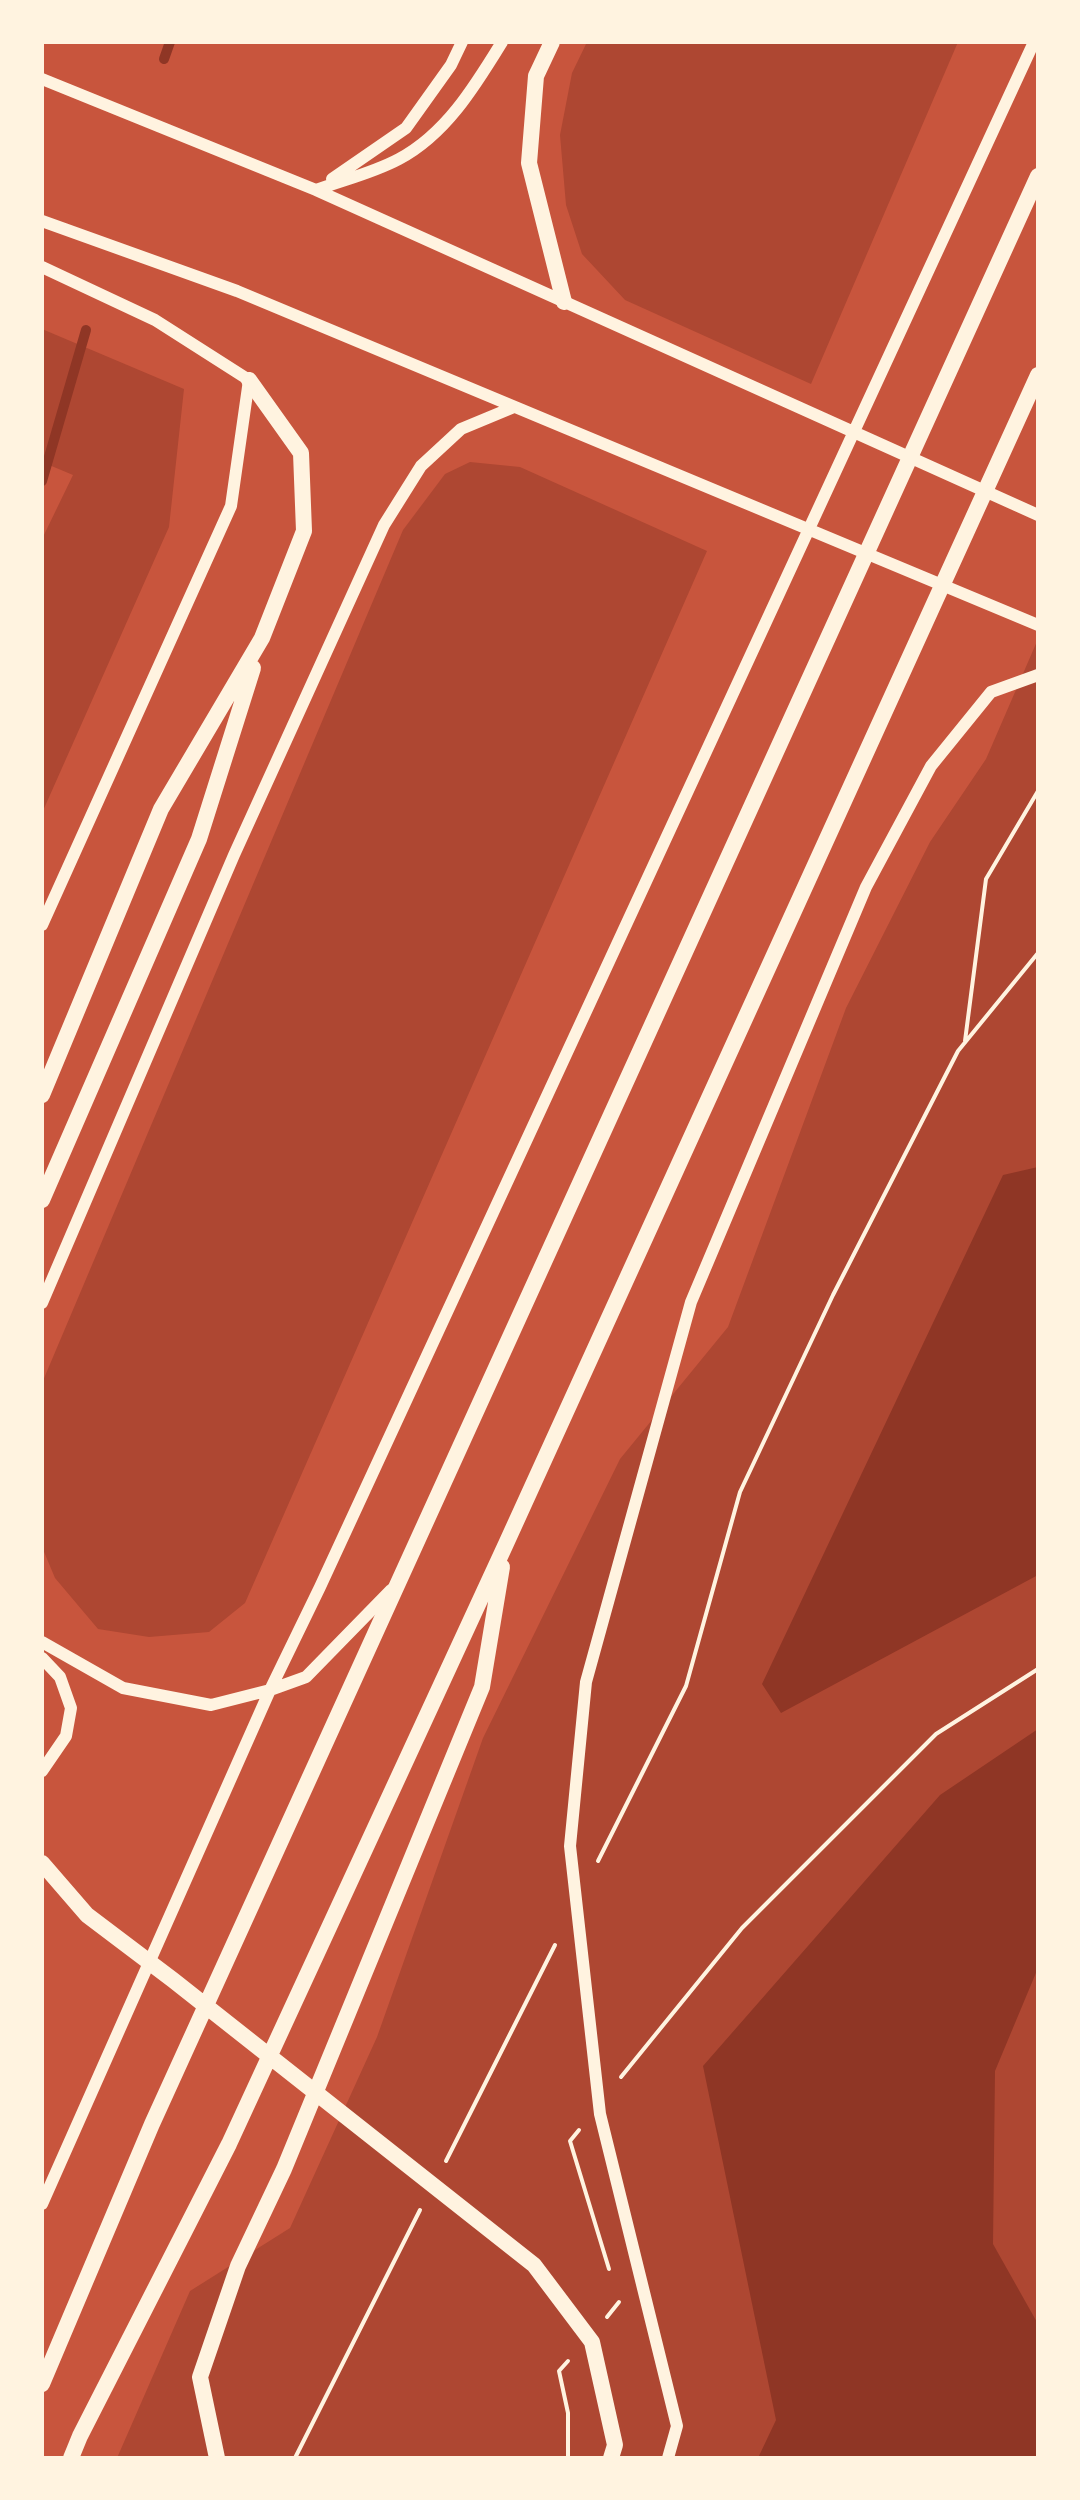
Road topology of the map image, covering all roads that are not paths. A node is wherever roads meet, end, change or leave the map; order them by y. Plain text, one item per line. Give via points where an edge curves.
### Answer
1 (462, 42) edge
2 (502, 42) edge
3 (552, 42) edge
4 (1034, 42) edge
5 (42, 79) edge
6 (1038, 176) edge
7 (316, 190) junction
8 (42, 221) edge
9 (42, 267) edge
10 (564, 302) junction
11 (1038, 375) edge
12 (249, 380) junction
13 (514, 406) junction
14 (1038, 515) edge
15 (1038, 625) edge
16 (262, 638) junction
17 (1038, 675) edge
18 (42, 925) edge
19 (42, 1095) edge
20 (42, 1200) edge
21 (42, 1303) edge
22 (505, 1546) junction
23 (398, 1583) junction
24 (42, 1642) edge
25 (42, 1658) edge
26 (270, 1690) junction
27 (42, 1771) edge
28 (42, 1863) edge
29 (42, 2204) edge
30 (42, 2384) edge
31 (71, 2458) edge
32 (218, 2458) edge
33 (611, 2458) edge
34 (668, 2458) edge

1 - 7 main road via 451,65 406,128
2 - 7 main road via 443,126 399,159
3 - 10 highway via 536,76 529,162
4 - 26 main road via 336,1555
5 - 7 main road
6 - 23 highway
7 - 10 main road
8 - 13 main road via 237,291
9 - 12 main road via 156,320
10 - 14 main road
11 - 22 highway
12 - 16 highway via 301,453 304,531
12 - 18 main road via 231,506
13 - 15 main road
13 - 21 main road via 461,429 421,466 384,525 234,855
16 - 19 highway via 161,809
16 - 20 highway via 199,839
17 - 34 main road via 991,692 931,766 866,887 691,1302 586,1682 570,1846 600,2114 676,2426
22 - 31 highway via 229,2144
22 - 32 highway via 482,1687 288,2158 238,2266 200,2377
23 - 26 main road via 306,1677
23 - 30 highway via 152,2124
24 - 26 main road via 123,1688 211,1705
25 - 27 main road via 60,1677 71,1708 66,1736
26 - 29 main road
28 - 33 highway via 87,1915 534,2265 591,2342 615,2445

